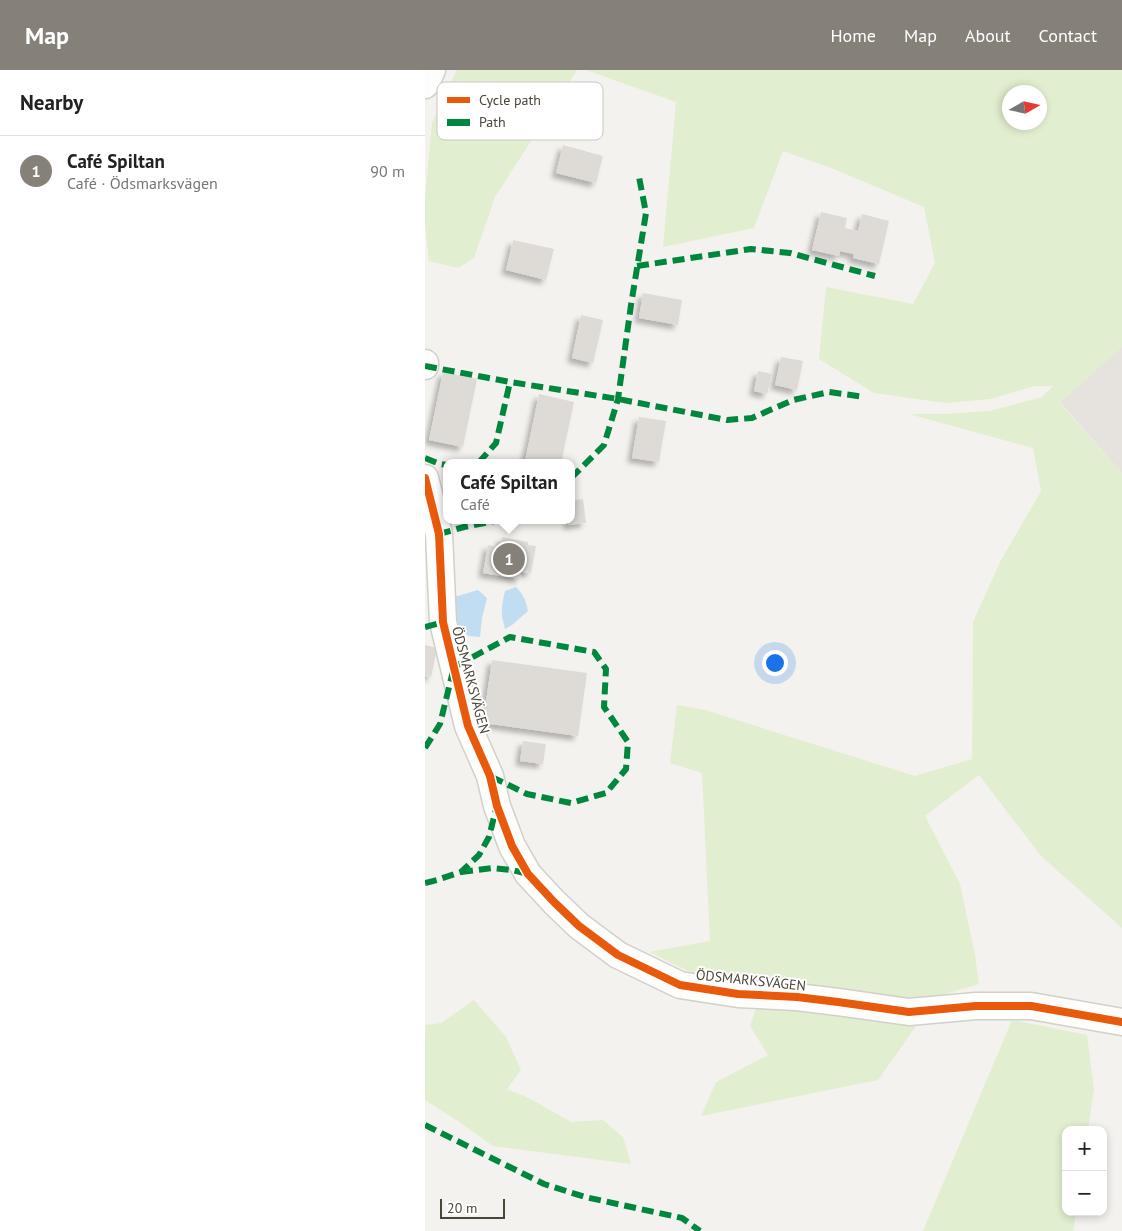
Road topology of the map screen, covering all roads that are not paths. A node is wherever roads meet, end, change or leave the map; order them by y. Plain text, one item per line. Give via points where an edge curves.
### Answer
1 (432, 70) edge
2 (425, 84) edge
3 (425, 478) edge
4 (1122, 1022) edge

1 - 2 street
3 - 4 street, ÖDSMARKSVÄGEN via 439,534 443,622 468,726 490,776 512,846 528,874 579,926 618,955 680,985 909,1012 976,1006 1031,1006

